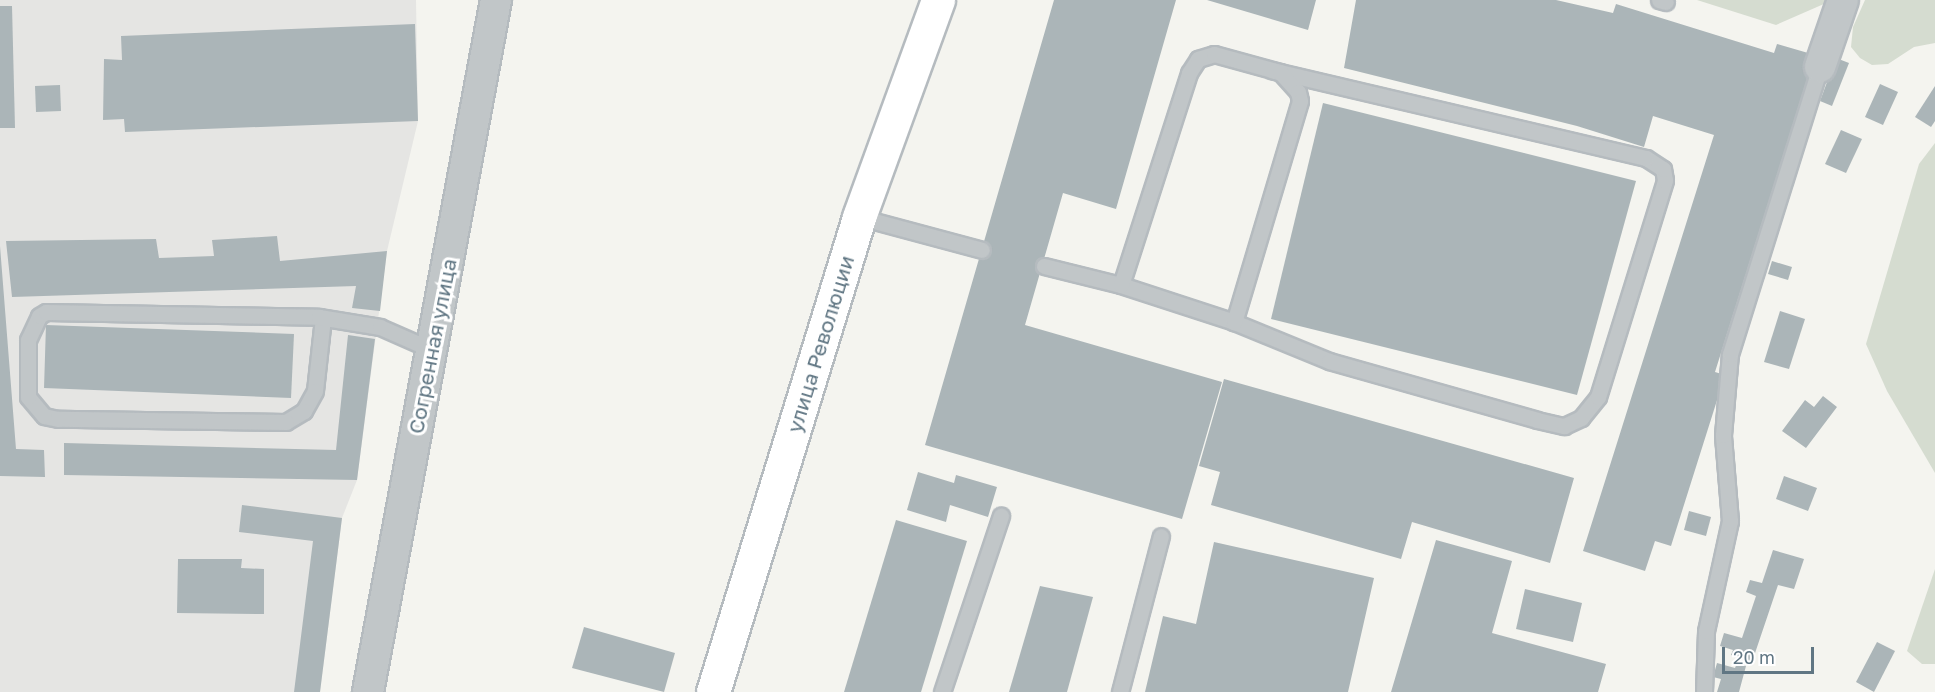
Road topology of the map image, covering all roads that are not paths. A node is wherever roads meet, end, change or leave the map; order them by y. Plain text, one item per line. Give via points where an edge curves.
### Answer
1 (496, 0) edge
2 (938, 0) edge
3 (1843, 0) edge
4 (1820, 67) joint
5 (1272, 70) junction
6 (859, 217) junction
7 (982, 250) dead end
8 (1044, 266) dead end
9 (1121, 285) junction
10 (323, 318) junction
11 (1234, 322) junction
12 (430, 349) junction
13 (1000, 516) dead end
14 (1161, 536) dead end
15 (368, 692) edge
16 (713, 692) edge
17 (942, 692) edge
18 (1120, 692) edge
19 (1704, 692) edge

1 - 12 street, Согренная улица
2 - 6 main road, улица Революции
3 - 4 street
4 - 19 lane via 1730,354 1723,435 1730,521 1709,611
5 - 9 lane via 1214,54 1198,59 1189,73
5 - 11 lane via 1291,84 1300,101
5 - 11 lane via 1646,158 1663,169 1665,180 1598,397 1590,410 1572,424 1537,420 1329,361
6 - 7 lane
6 - 16 main road, улица Революции
8 - 9 lane
9 - 11 lane
10 - 10 lane via 46,312 39,316 28,340 28,398 44,416 58,419 286,422 304,411 315,391
10 - 12 lane via 380,327
12 - 15 street, Согренная улица
13 - 17 lane
14 - 18 lane

